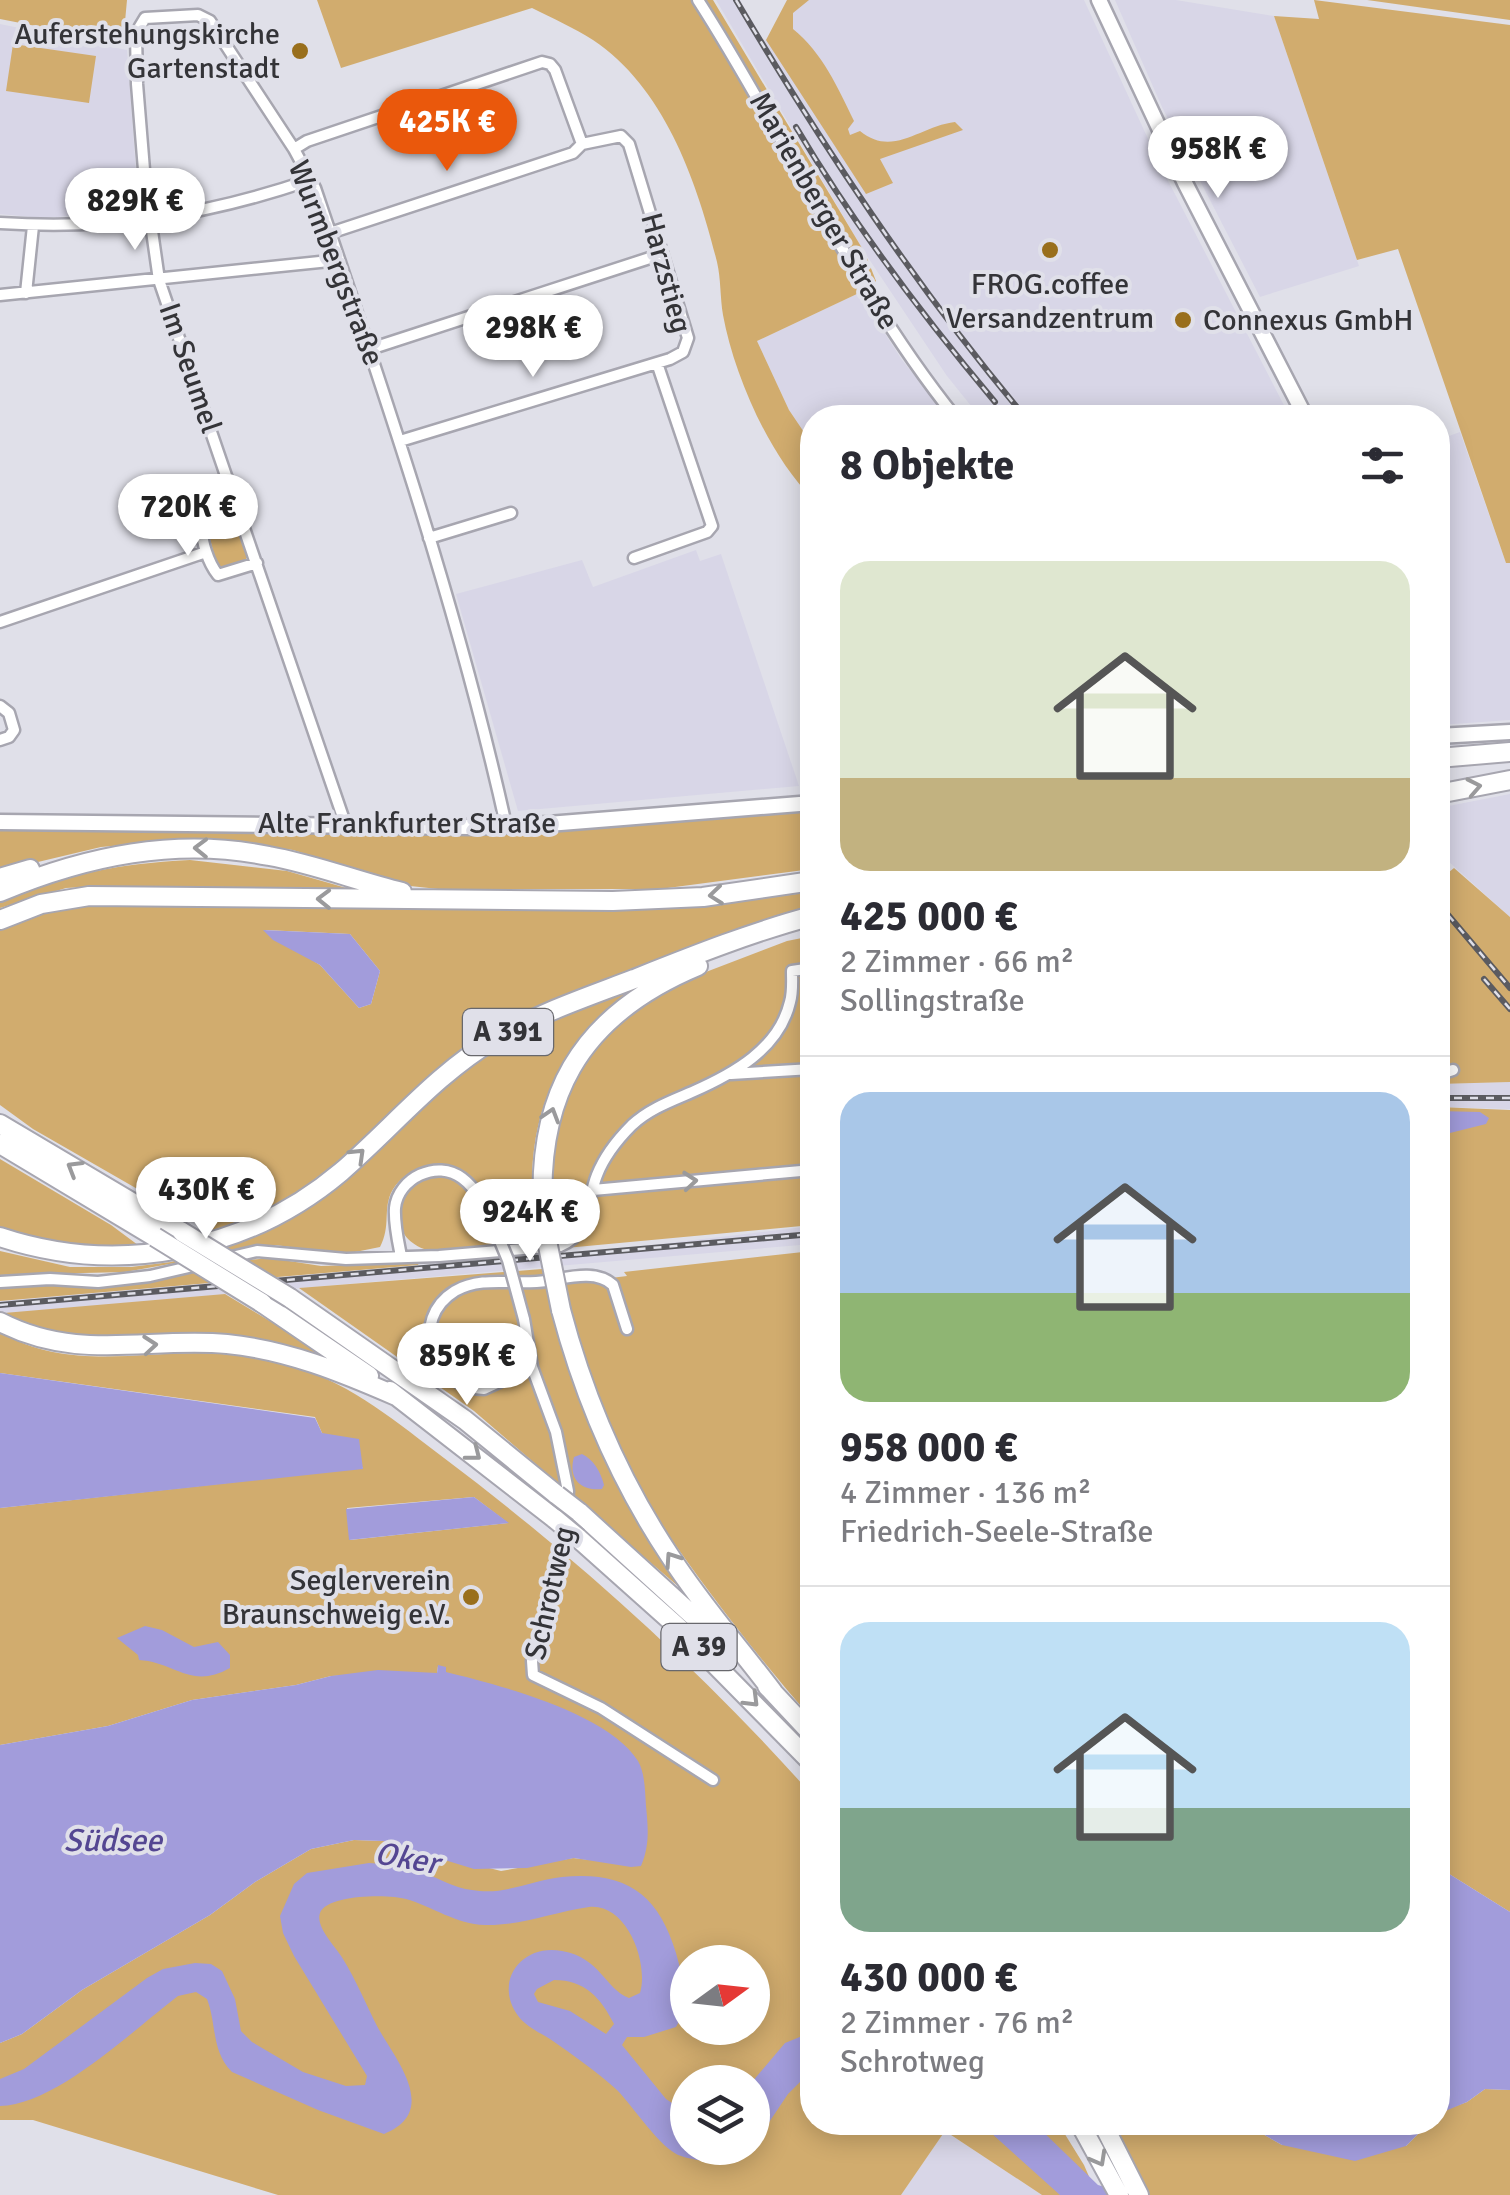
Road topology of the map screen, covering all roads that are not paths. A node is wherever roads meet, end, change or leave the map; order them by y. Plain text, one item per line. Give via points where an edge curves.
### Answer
1 (698, 0) edge
2 (1099, 0) edge
3 (137, 84) joint
4 (582, 144) junction
5 (294, 149) junction
6 (310, 180) junction
7 (150, 221) junction
8 (0, 223) edge
9 (33, 226) junction
10 (330, 234) junction
11 (662, 254) junction
12 (339, 260) junction
13 (159, 280) junction
14 (26, 292) junction
15 (0, 295) edge
16 (370, 349) junction
17 (657, 363) junction
18 (946, 405) edge
19 (1299, 405) edge
20 (400, 441) junction
21 (240, 513) junction
22 (511, 513) dead end
23 (429, 538) junction
24 (206, 552) junction
25 (634, 558) dead end
26 (257, 562) junction
27 (0, 622) edge
28 (0, 706) edge
29 (1510, 732) edge
30 (1450, 735) edge
31 (0, 740) edge
32 (1510, 752) edge
33 (1450, 757) edge
34 (1510, 780) edge
35 (1450, 792) edge
36 (800, 803) edge
37 (0, 822) edge
38 (346, 826) junction
39 (506, 826) junction
40 (84, 862) junction
41 (0, 878) edge
42 (800, 883) edge
43 (0, 892) edge
44 (456, 901) junction
45 (0, 920) edge
46 (800, 922) edge
47 (800, 923) edge
48 (800, 970) edge
49 (800, 1070) edge
50 (1453, 1070) dead end
51 (1450, 1071) edge
52 (730, 1074) junction
53 (0, 1121) edge
54 (0, 1144) edge
55 (800, 1171) edge
56 (592, 1190) junction
57 (0, 1237) edge
58 (401, 1256) junction
59 (0, 1282) edge
60 (0, 1322) edge
61 (627, 1328) dead end
62 (532, 1367) junction
63 (396, 1396) junction
64 (773, 1692) junction
65 (800, 1721) edge
66 (800, 1752) edge
67 (713, 1780) dead end
68 (1086, 2135) edge
69 (1109, 2135) edge
70 (1119, 2195) edge
71 (1139, 2195) edge

1 - 18 street, Marienberger Straße via 876,309
2 - 19 street
3 - 5 street, Wurmbergstraße via 139,23 156,16 205,17
3 - 7 street, Im Seumel
4 - 5 street via 555,70 542,62
4 - 10 street via 573,153
4 - 11 street, Harzstieg via 627,140
5 - 6 street, Wurmbergstraße
6 - 7 street
6 - 10 street, Wurmbergstraße
7 - 9 street
7 - 13 street, Im Seumel
8 - 9 street
9 - 14 street
10 - 12 street, Wurmbergstraße
11 - 16 street
11 - 17 street, Harzstieg via 688,338 683,352
12 - 13 street
12 - 16 street, Wurmbergstraße
13 - 14 street
13 - 21 street, Im Seumel
14 - 15 street
16 - 20 street, Wurmbergstraße
17 - 20 street, Harzstieg
17 - 25 street via 712,526
20 - 23 street, Wurmbergstraße
21 - 24 street via 203,526
21 - 26 street, Im Seumel
22 - 23 street
23 - 39 street, Wurmbergstraße
24 - 26 street via 218,574
24 - 27 street
26 - 38 street, Im Seumel
28 - 31 street via 14,730
29 - 30 street
32 - 33 highway
35 -> 34 highway
36 - 39 street, Alte Frankfurter Straße
37 - 38 street, Alte Frankfurter Straße
38 - 39 street, Alte Frankfurter Straße
40 - 41 highway via 65,860
40 - 43 highway
44 -> 40 highway via 225,849 155,849
42 -> 44 highway via 703,897
44 -> 45 highway via 89,896
57 -> 46 highway, A 391 via 110,1256 158,1253 235,1234 321,1187 442,1077 496,1038 564,1005
64 -> 47 highway, bridge via 671,1558 632,1493 584,1386 561,1310 540,1175 548,1124 566,1076 596,1034 656,986
48 - 52 street via 792,971 790,1004 779,1027
49 - 52 street
50 - 51 street
52 - 56 street via 642,1116 613,1148
64 -> 53 highway, A 39, bridge via 579,1512 465,1420 290,1298
54 - 63 highway, A 39, bridge via 262,1303
56 -> 55 street
56 - 58 street via 581,1230 560,1246
58 - 59 street via 257,1252 150,1276
58 - 62 street, Schrotweg, bridge via 395,1206 407,1184 436,1170 462,1178 480,1198 508,1260
60 -> 63 highway via 92,1348 250,1347 314,1362
61 - 62 street via 613,1285 588,1276 524,1284 486,1280 458,1290 438,1308 430,1324 431,1350 453,1381 484,1389
62 - 67 street, Schrotweg via 556,1432 568,1506 532,1675 601,1708
63 -> 66 highway, A 39, bridge via 578,1538 680,1628
64 - 65 highway, A 39
68 -> 70 highway
69 - 71 highway

